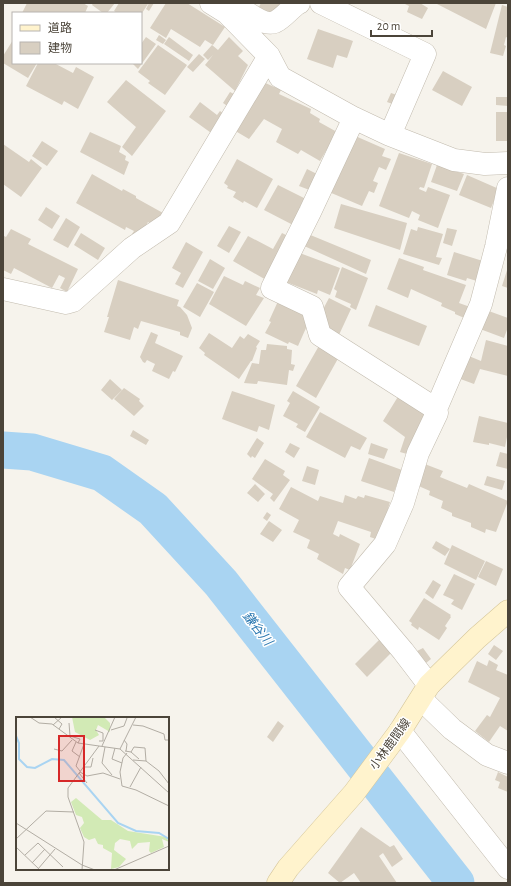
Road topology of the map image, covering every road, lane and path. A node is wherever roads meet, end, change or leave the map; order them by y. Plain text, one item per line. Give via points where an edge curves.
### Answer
1 (211, 3) edge
2 (233, 3) edge
3 (299, 3) edge
4 (321, 3) edge
5 (269, 56) junction
6 (354, 118) junction
7 (390, 135) junction
8 (508, 162) edge
9 (508, 188) edge
10 (3, 289) edge
11 (436, 409) junction
12 (508, 610) edge
13 (425, 692) junction
14 (397, 735) junction
15 (508, 763) edge
16 (508, 868) edge
17 (278, 883) edge

1 - 5 street via 227,13
2 - 3 street via 262,22 272,23
4 - 7 street via 425,54
5 - 6 street via 280,77
5 - 10 street via 170,223 132,248 73,301 66,303
6 - 7 street
6 - 11 street via 272,288 312,307 320,335
7 - 8 street via 454,160 485,164
9 - 11 street via 481,304
11 - 13 street via 437,413 418,453 403,503 385,544 349,587 403,651
12 - 13 main road, 小林鹿間線
13 - 14 main road, 小林鹿間線
13 - 15 street via 452,729 487,755
14 - 16 street
14 - 17 main road, 小林鹿間線 via 360,785

